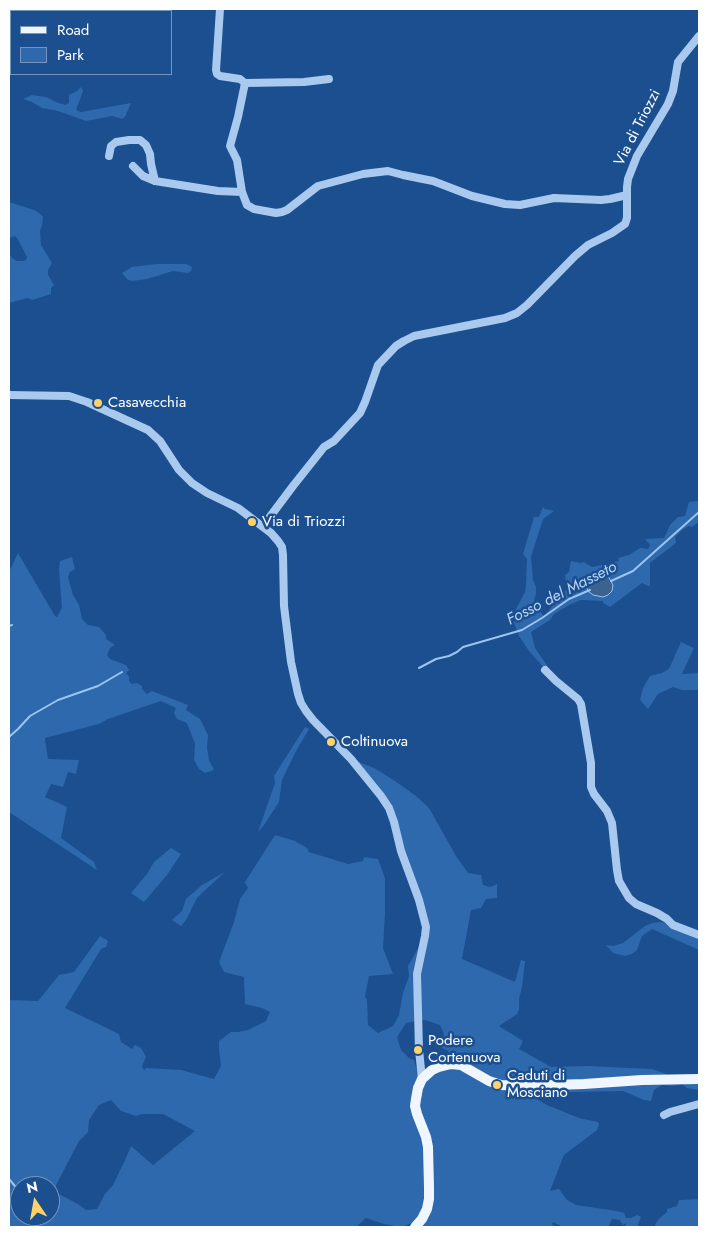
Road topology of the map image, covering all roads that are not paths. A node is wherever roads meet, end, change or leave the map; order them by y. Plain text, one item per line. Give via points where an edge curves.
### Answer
1 (220, 9) edge
2 (699, 36) edge
3 (329, 79) dead end
4 (245, 83) junction
5 (109, 156) dead end
6 (133, 166) dead end
7 (155, 181) junction
8 (242, 192) junction
9 (627, 195) junction
10 (9, 395) edge
11 (263, 526) junction
12 (546, 670) dead end
13 (699, 935) edge
14 (420, 1052) junction
15 (439, 1067) junction
16 (422, 1079) junction
17 (699, 1079) edge
18 (699, 1104) edge
19 (664, 1115) dead end
20 (414, 1227) edge

1 - 4 street via 217,74
2 - 9 street, Via di Triozzi via 678,62 673,91 637,156 628,179
3 - 4 street
4 - 8 street via 230,146 237,160
5 - 7 street via 111,146 116,142 140,140 150,154
6 - 7 street via 143,176
7 - 8 street
8 - 9 street via 247,204 254,209 276,213 287,210 318,186 388,171 433,181 505,204 520,205 554,198 602,200
9 - 11 street, Via di Triozzi via 625,224 588,245 517,313 414,336 396,346 378,365 360,414 324,447
10 - 11 street via 69,396 148,430 192,483
11 - 14 street via 282,547 284,606 291,662 301,703 389,808 420,900 426,927 417,974
12 - 13 street via 581,704 591,763 591,787 612,823 619,881 636,904 657,913 673,925
14 - 15 street via 431,1066
14 - 16 street
15 - 16 main road
15 - 17 main road via 461,1066 489,1081 516,1086
16 - 20 main road via 415,1106 428,1148 429,1199 422,1219
18 - 19 street

